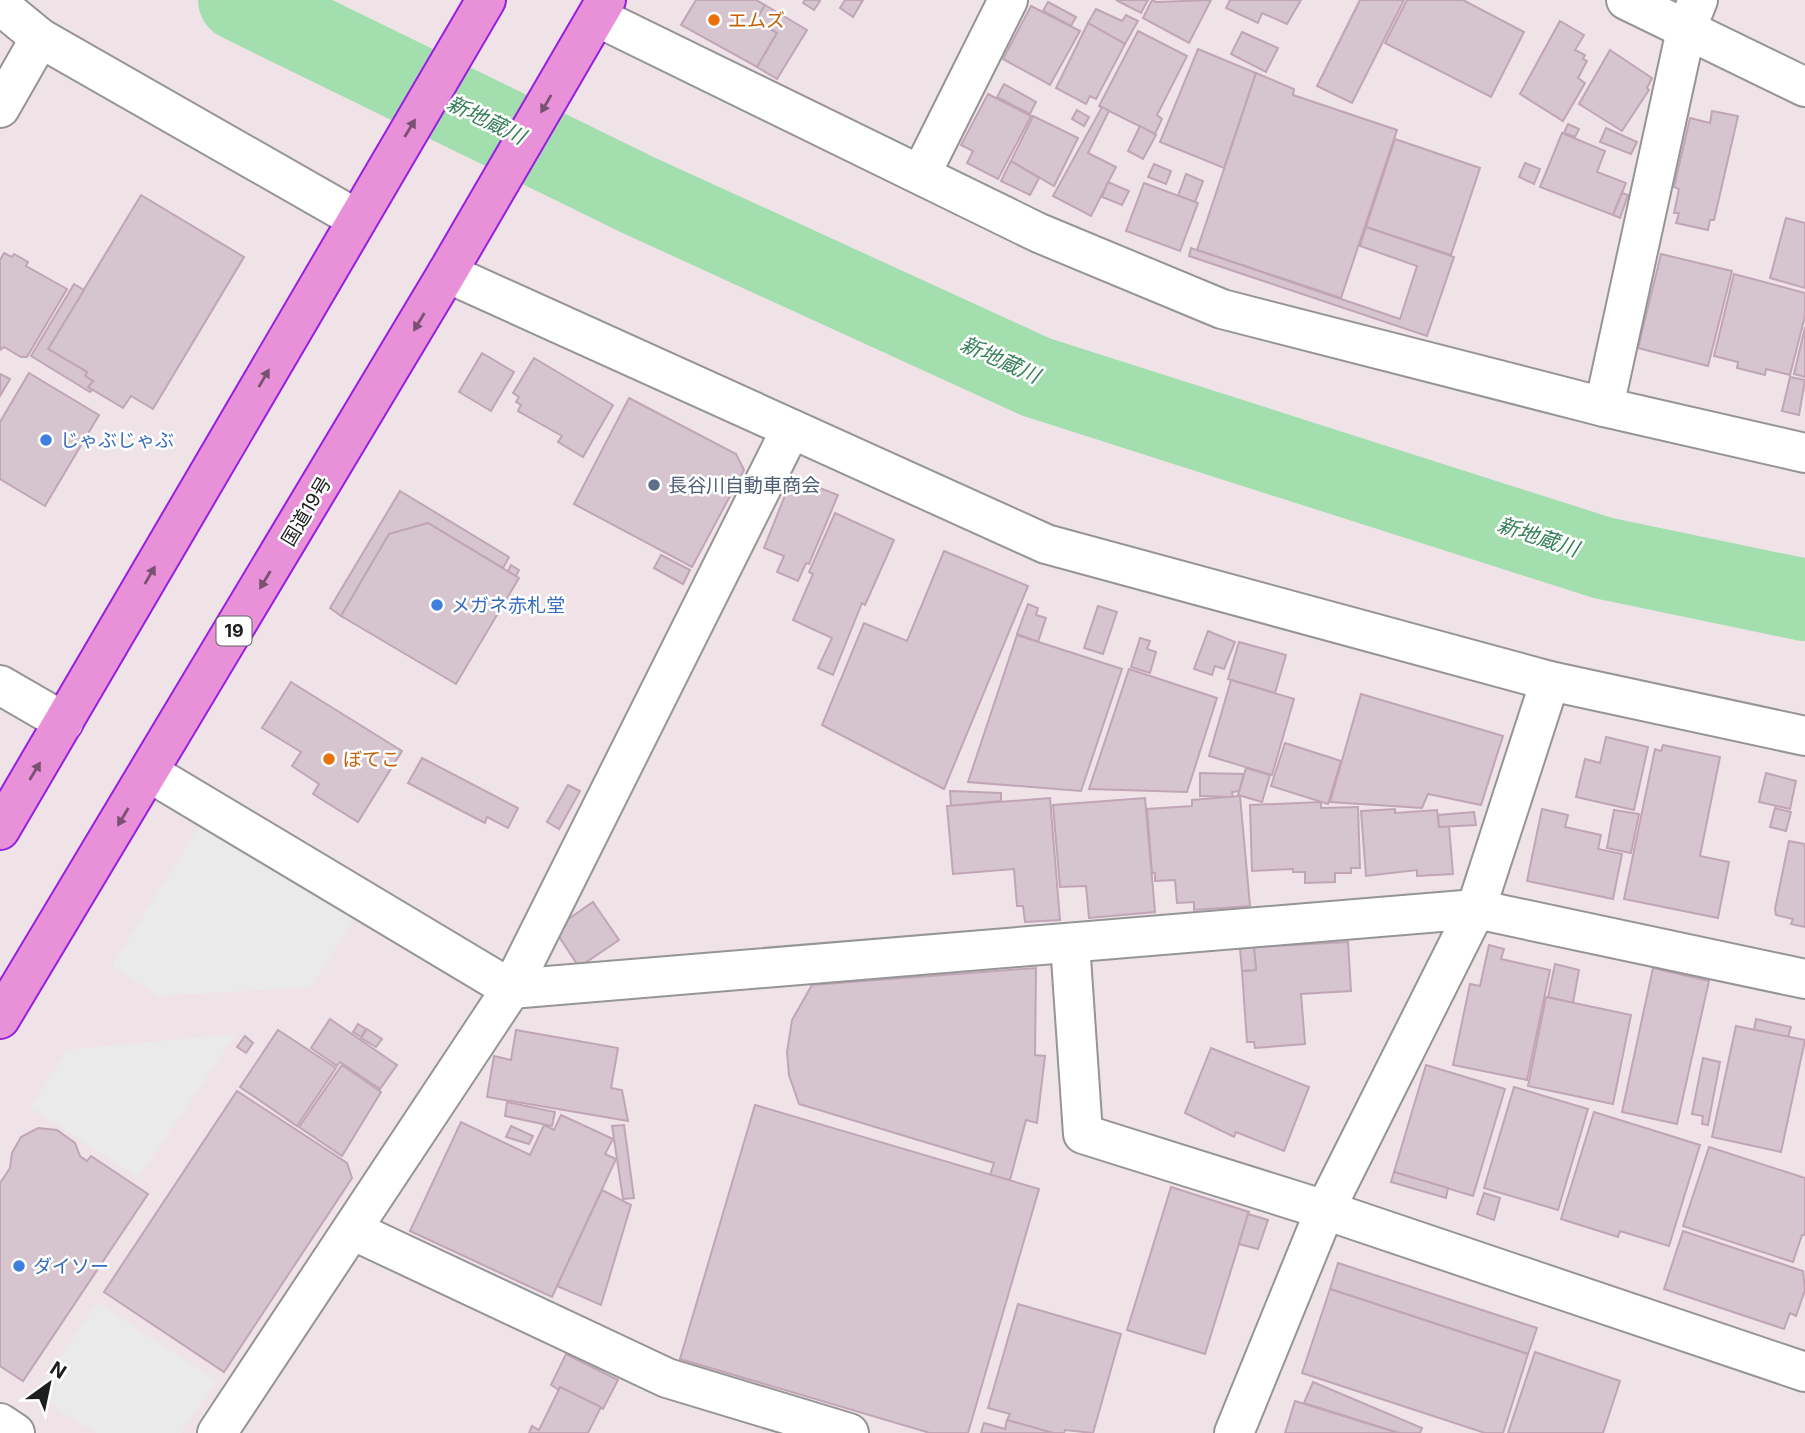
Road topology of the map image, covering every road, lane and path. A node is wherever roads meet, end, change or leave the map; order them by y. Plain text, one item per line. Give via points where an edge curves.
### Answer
1 (486, 0) edge
2 (1009, 0) edge
3 (1626, 0) edge
4 (0, 5) edge
5 (1692, 15) edge
6 (594, 21) edge
7 (40, 38) junction
8 (1805, 87) edge
9 (0, 107) edge
10 (921, 174) junction
11 (366, 203) junction
12 (456, 258) junction
13 (1604, 407) junction
14 (791, 429) junction
15 (1805, 453) edge
16 (1550, 681) junction
17 (0, 685) edge
18 (64, 722) junction
19 (1805, 736) edge
20 (150, 773) junction
21 (0, 830) edge
22 (1476, 909) junction
23 (1070, 943) junction
24 (1805, 979) edge
25 (511, 989) junction
26 (0, 1019) edge
27 (1325, 1210) junction
28 (352, 1230) junction
29 (1805, 1372) edge
30 (0, 1423) edge
31 (15, 1433) edge
32 (217, 1433) edge
33 (849, 1433) edge
34 (1234, 1433) edge

11 -> 1 highway
2 - 10 street
3 - 5 street
4 - 7 street
5 - 8 street
5 - 13 street
6 - 10 street
6 -> 12 highway, 国道19号 / 19
7 - 9 street
7 - 11 street
10 - 13 street via 1039,233 1222,309
18 -> 11 highway
12 - 14 street
12 -> 20 highway, 国道19号 / 19
13 - 15 street
14 - 16 street via 1046,544
14 - 25 street
16 - 19 street
16 - 22 street
17 - 18 street
21 -> 18 highway
20 - 25 street
20 -> 26 highway, 国道19号 / 19
22 - 23 street
22 - 24 street
22 - 27 street
23 - 25 street
23 - 27 street via 1083,1134
25 - 28 street
27 - 29 street
27 - 34 street
28 - 32 street
28 - 33 street via 667,1378
30 - 31 street

